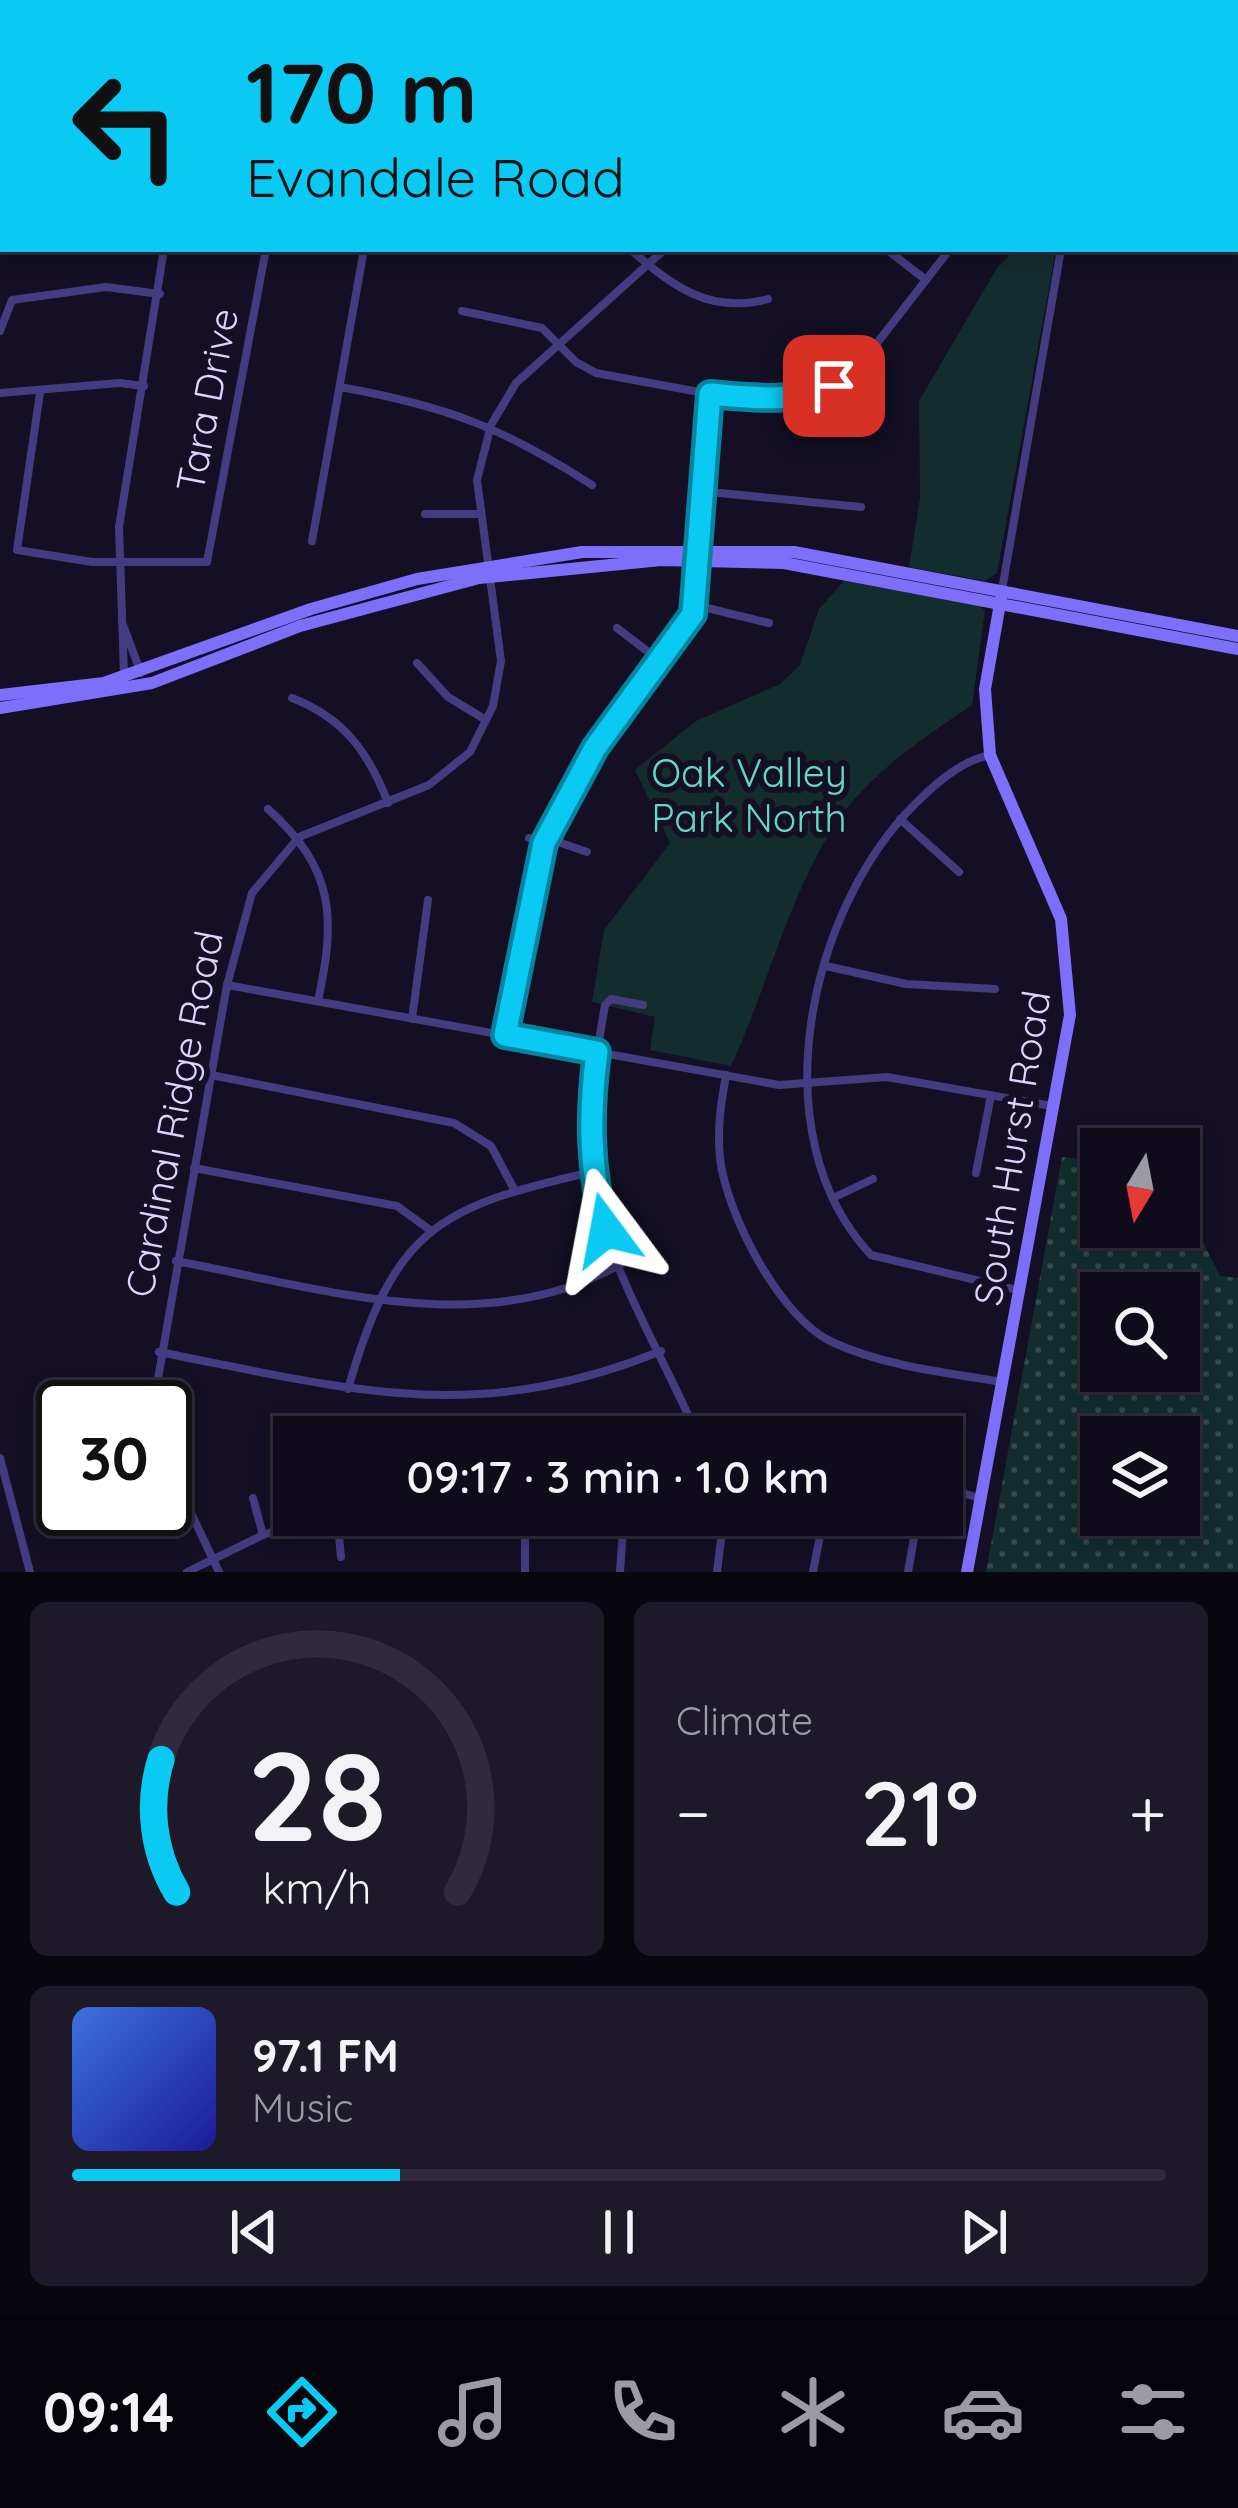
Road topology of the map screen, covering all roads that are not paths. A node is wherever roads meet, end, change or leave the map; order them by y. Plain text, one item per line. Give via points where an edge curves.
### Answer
1 (164, 252) edge
2 (265, 252) edge
3 (363, 252) edge
4 (633, 252) edge
5 (661, 252) edge
6 (890, 252) edge
7 (948, 252) edge
8 (1060, 252) edge
9 (646, 265) junction
10 (926, 280) junction
11 (160, 294) junction
12 (768, 299) dead end
13 (462, 311) dead end
14 (0, 331) edge
15 (557, 342) junction
16 (144, 386) junction
17 (340, 387) junction
18 (0, 393) edge
19 (40, 393) junction
20 (710, 394) junction
21 (491, 425) junction
22 (592, 485) dead end
23 (700, 491) junction
24 (861, 507) dead end
25 (425, 514) dead end
26 (479, 514) junction
27 (312, 541) dead end
28 (697, 554) junction
29 (117, 563) junction
30 (490, 571) junction
31 (1001, 596) junction
32 (695, 605) junction
33 (120, 619) junction
34 (769, 623) dead end
35 (617, 628) dead end
36 (1238, 636) edge
37 (1238, 649) edge
38 (660, 661) junction
39 (417, 663) dead end
40 (142, 679) junction
41 (127, 683) junction
42 (0, 695) edge
43 (292, 698) dead end
44 (0, 708) edge
45 (486, 720) junction
46 (990, 755) junction
47 (388, 803) junction
48 (268, 809) dead end
49 (900, 819) junction
50 (299, 837) junction
51 (529, 838) dead end
52 (546, 840) junction
53 (586, 852) dead end
54 (959, 872) dead end
55 (428, 900) dead end
56 (826, 965) junction
57 (227, 985) junction
58 (995, 989) dead end
59 (318, 1001) junction
60 (643, 1005) dead end
61 (412, 1019) junction
62 (505, 1035) junction
63 (597, 1052) junction
64 (726, 1075) junction
65 (211, 1076) junction
66 (808, 1083) junction
67 (991, 1095) junction
68 (1053, 1107) junction
69 (194, 1168) junction
70 (592, 1172) junction
71 (976, 1173) dead end
72 (873, 1179) dead end
73 (514, 1189) junction
74 (835, 1197) junction
75 (430, 1230) junction
76 (176, 1261) junction
77 (621, 1264) junction
78 (1020, 1290) junction
79 (379, 1299) junction
80 (661, 1351) junction
81 (159, 1352) junction
82 (156, 1380) edge
83 (1003, 1382) junction
84 (347, 1389) junction
85 (689, 1416) edge
86 (0, 1458) edge
87 (963, 1493) edge
88 (253, 1498) dead end
89 (981, 1499) junction
90 (192, 1513) edge
91 (273, 1532) edge
92 (263, 1534) junction
93 (339, 1536) edge
94 (527, 1536) edge
95 (623, 1536) edge
96 (721, 1536) edge
97 (820, 1536) edge
98 (914, 1536) edge
99 (341, 1557) dead end
100 (215, 1560) junction
101 (30, 1572) edge
102 (187, 1572) edge
103 (220, 1572) edge
104 (525, 1572) edge
105 (620, 1572) edge
106 (717, 1572) edge
107 (813, 1572) edge
108 (908, 1572) edge
109 (967, 1572) edge

1 - 11 street
2 - 29 street, Tara Drive via 207,562
3 - 17 street
4 - 9 street
5 - 9 street, Cardinal Ridge Road
6 - 10 street
7 - 10 street
8 - 31 street, South Hurst Road
9 - 12 street via 670,286 703,298
9 - 15 street, Cardinal Ridge Road
10 - 20 street via 834,386 788,398
11 - 14 street via 106,286 12,301
11 - 16 street
13 - 15 street via 542,328
15 - 20 street via 596,373
15 - 21 street, Cardinal Ridge Road via 516,383
16 - 19 street
16 - 29 street
17 - 21 street
17 - 27 street
18 - 19 street
19 - 29 street via 16,550
20 - 23 street
21 - 22 street
21 - 26 street, Cardinal Ridge Road via 477,480
23 - 24 street
23 - 28 street
25 - 26 street
26 - 30 street, Cardinal Ridge Road
28 - 30 main road via 583,553
28 - 31 main road via 794,552
28 - 32 street
29 - 33 street
30 - 40 main road via 311,609
30 - 45 street, Cardinal Ridge Road via 501,661
31 - 36 main road
31 - 37 main road
31 - 46 main road, South Hurst Road via 985,689
32 - 34 street
32 - 38 street
33 - 40 street
33 - 41 street
35 - 38 street
38 - 52 street via 595,748
39 - 45 street via 448,697
40 - 41 main road
41 - 42 main road
41 - 44 main road
43 - 47 street via 350,735 371,760
45 - 47 street, Cardinal Ridge Road via 458,764
46 - 49 street via 968,761
46 - 68 main road, South Hurst Road via 1055,901 1068,957 1070,1015
47 - 50 street, Cardinal Ridge Road
48 - 50 street
49 - 54 street
49 - 56 street via 852,891
50 - 57 street, Cardinal Ridge Road via 252,893
50 - 59 street via 329,911
51 - 52 street
52 - 53 street
52 - 62 street
55 - 61 street
56 - 58 street via 907,984
56 - 66 street
57 - 59 street
57 - 65 street, Cardinal Ridge Road
59 - 61 street
60 - 63 street via 605,1005
61 - 62 street
62 - 63 street
63 - 64 street
63 - 70 street
64 - 66 street
64 - 83 street via 721,1163 766,1274 805,1324 868,1356
65 - 69 street, Cardinal Ridge Road
65 - 73 street via 454,1123 491,1146
66 - 67 street via 887,1077
66 - 74 street via 817,1158
67 - 68 street
67 - 71 street
68 - 78 main road, South Hurst Road
69 - 75 street via 397,1206
69 - 76 street, Cardinal Ridge Road
70 - 73 street
70 - 77 street
72 - 74 street
73 - 75 street
74 - 78 street via 871,1255
75 - 79 street
76 - 79 street
76 - 81 street, Cardinal Ridge Road
77 - 79 street via 555,1293 494,1305
77 - 80 street
78 - 83 main road, South Hurst Road
79 - 84 street
80 - 84 street via 600,1376 516,1394 416,1399
80 - 85 street
81 - 82 street, Cardinal Ridge Road
81 - 84 street
83 - 89 main road, South Hurst Road
86 - 101 street
87 - 89 street
88 - 92 street
89 - 109 main road, South Hurst Road
90 - 100 street
91 - 92 street
92 - 100 street
93 - 99 street
94 - 104 street
95 - 105 street
96 - 106 street
97 - 107 street
98 - 108 street
100 - 102 street
100 - 103 street

